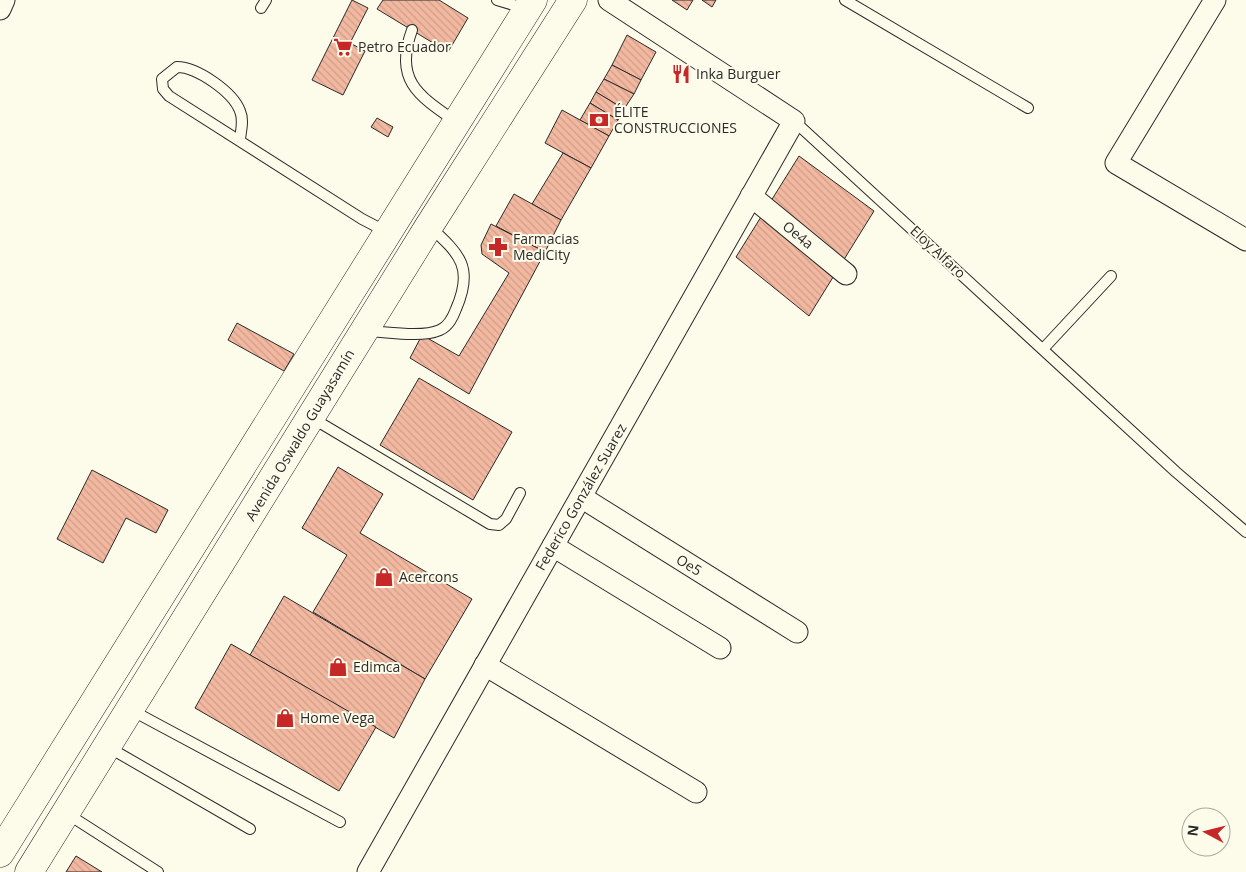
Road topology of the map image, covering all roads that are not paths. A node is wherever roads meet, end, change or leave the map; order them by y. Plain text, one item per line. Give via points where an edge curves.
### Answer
1 (4, 0) edge
2 (496, 0) edge
3 (573, 0) edge
4 (608, 0) edge
5 (845, 0) edge
6 (1215, 0) edge
7 (530, 4) edge
8 (0, 9) edge
9 (412, 30) dead end
10 (1028, 108) dead end
11 (794, 121) junction
12 (457, 122) junction
13 (240, 139) junction
14 (751, 196) junction
15 (429, 226) junction
16 (388, 232) junction
17 (1246, 240) edge
18 (846, 274) dead end
19 (1111, 276) dead end
20 (364, 331) junction
21 (1043, 349) junction
22 (312, 418) junction
23 (520, 493) dead end
24 (581, 497) junction
25 (1246, 532) edge
26 (553, 546) junction
27 (797, 632) dead end
28 (720, 648) dead end
29 (485, 665) junction
30 (130, 710) junction
31 (107, 747) junction
32 (696, 792) dead end
33 (66, 813) junction
34 (340, 822) dead end
35 (250, 829) dead end
36 (0, 853) edge
37 (28, 872) edge
38 (158, 872) edge
39 (368, 872) edge

1 - 8 street
2 - 7 lane
3 - 15 main road, Avenida Oswaldo Guayasamín
4 - 11 street, Eloy Alfaro
5 - 10 lane
6 - 17 street via 1116,163
7 - 12 main road
9 - 12 lane via 405,48 406,71 414,90
11 - 14 street, Federico González Suarez
11 - 21 lane, Eloy Alfaro
12 - 16 main road
13 - 13 lane via 169,96 162,89 162,79 177,67 184,67 227,93 241,112
13 - 16 lane via 354,214
14 - 18 street, Oe4a
14 - 24 street, Federico González Suarez
15 - 20 main road, Avenida Oswaldo Guayasamín
15 - 20 lane via 459,257 465,273 464,291 452,321 442,330 427,333
16 - 36 main road
19 - 21 lane
20 - 22 main road, Avenida Oswaldo Guayasamín
21 - 25 lane, Eloy Alfaro
22 - 23 lane via 490,524 500,525 506,519
22 - 30 main road, Avenida Oswaldo Guayasamín
24 - 26 street, Federico González Suarez
24 - 27 street, Oe5
26 - 28 street
26 - 29 street, Federico González Suarez
29 - 32 street
29 - 39 street, Federico González Suarez
30 - 31 main road, Avenida Oswaldo Guayasamín
30 - 34 lane
31 - 33 main road, Avenida Oswaldo Guayasamín
31 - 35 lane
33 - 37 main road, Avenida Oswaldo Guayasamín
33 - 38 lane

